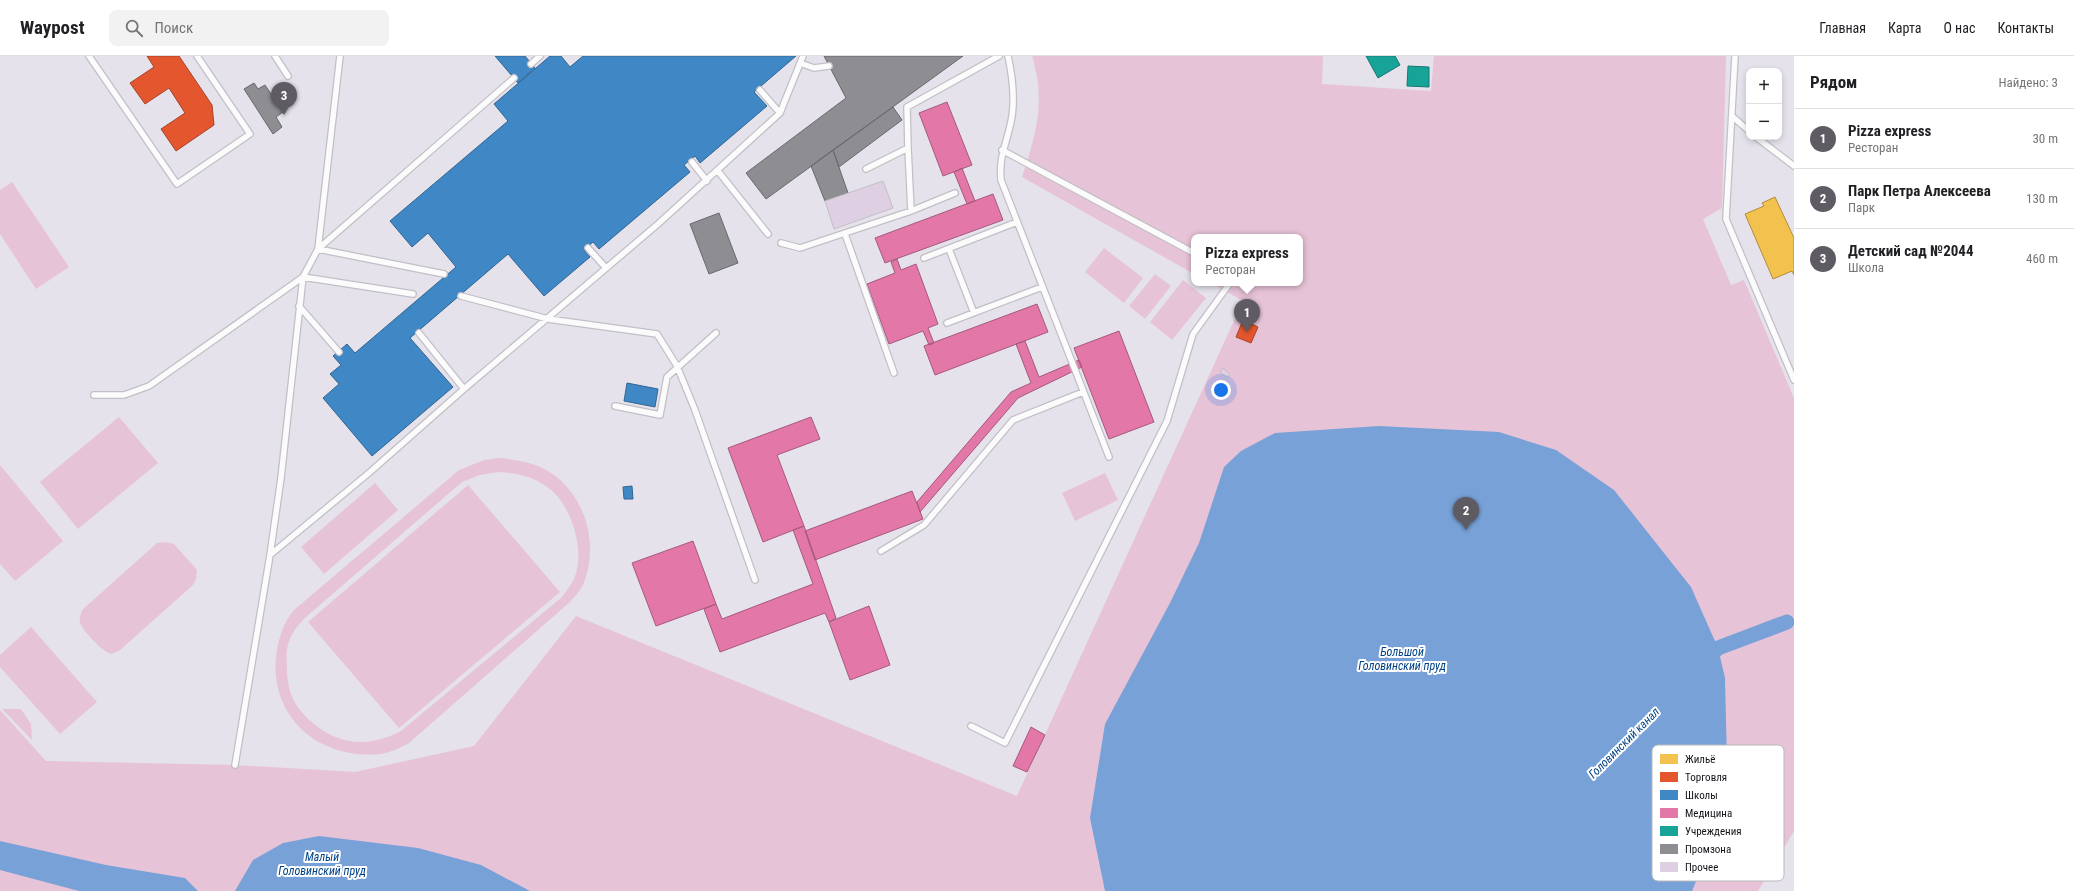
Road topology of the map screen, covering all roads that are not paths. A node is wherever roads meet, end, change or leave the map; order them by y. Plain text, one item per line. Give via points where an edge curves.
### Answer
1 (89, 56) edge
2 (197, 56) edge
3 (275, 56) edge
4 (340, 56) edge
5 (540, 56) edge
6 (803, 56) edge
7 (999, 56) edge
8 (1008, 56) edge
9 (1735, 56) edge
10 (800, 63) junction
11 (531, 64) dead end
12 (828, 66) dead end
13 (288, 76) dead end
14 (514, 78) dead end
15 (760, 90) dead end
16 (780, 113) junction
17 (1732, 117) junction
18 (1746, 129) edge
19 (1760, 140) edge
20 (908, 148) junction
21 (1002, 150) junction
22 (692, 162) dead end
23 (1794, 166) edge
24 (866, 169) dead end
25 (718, 171) junction
26 (707, 181) junction
27 (955, 192) dead end
28 (911, 210) junction
29 (1017, 222) junction
30 (768, 234) dead end
31 (845, 234) junction
32 (781, 244) dead end
33 (588, 248) dead end
34 (318, 249) junction
35 (949, 249) junction
36 (1191, 251) edge
37 (924, 258) dead end
38 (606, 268) junction
39 (444, 274) dead end
40 (302, 277) junction
41 (1042, 286) junction
42 (1228, 286) edge
43 (413, 294) dead end
44 (461, 296) dead end
45 (299, 306) junction
46 (974, 312) junction
47 (548, 319) junction
48 (947, 323) dead end
49 (716, 332) dead end
50 (419, 333) dead end
51 (339, 352) dead end
52 (677, 366) junction
53 (894, 373) dead end
54 (1794, 380) edge
55 (464, 389) junction
56 (1083, 392) junction
57 (94, 395) dead end
58 (615, 406) dead end
59 (1109, 457) dead end
60 (881, 551) dead end
61 (270, 555) junction
62 (755, 580) dead end
63 (971, 726) dead end
64 (235, 765) dead end

1 - 2 lane via 177,184 250,134
3 - 13 lane
4 - 34 lane
5 - 11 lane
6 - 10 lane
7 - 20 lane via 907,107
8 - 21 lane via 1012,76 1013,107
9 - 17 lane
10 - 12 lane via 814,68
10 - 16 lane
14 - 34 lane
15 - 16 lane
16 - 25 lane
17 - 18 lane
17 - 54 lane via 1726,219
19 - 23 lane
20 - 24 lane
20 - 28 lane
21 - 29 lane via 1000,180
21 - 36 lane
22 - 26 lane
25 - 26 lane
25 - 30 lane
26 - 38 lane
27 - 28 lane
28 - 31 lane
29 - 35 lane
29 - 41 lane
31 - 32 lane via 800,248
31 - 53 lane
33 - 38 lane
34 - 39 lane
34 - 40 lane
35 - 37 lane
35 - 46 lane
38 - 47 lane
40 - 43 lane
40 - 45 lane
40 - 57 lane via 149,386 124,395
41 - 46 lane
41 - 56 lane
42 - 63 lane via 1193,334 1167,421 1004,743
44 - 47 lane
45 - 51 lane
45 - 61 lane via 281,478
46 - 48 lane
47 - 52 lane via 657,334
47 - 55 lane
49 - 52 lane
50 - 55 lane
52 - 58 lane via 667,377 660,415
52 - 62 lane
55 - 61 lane
56 - 59 lane
56 - 60 lane via 1013,420 924,525
61 - 64 lane

